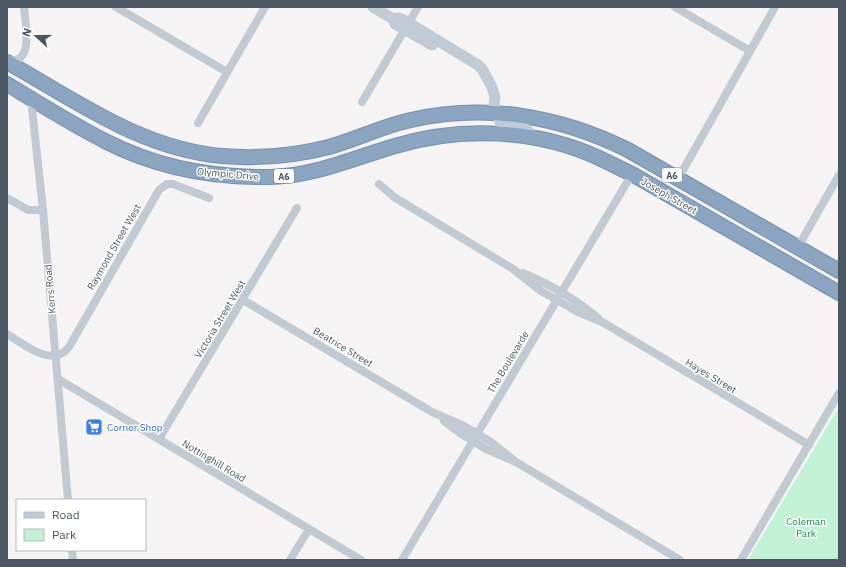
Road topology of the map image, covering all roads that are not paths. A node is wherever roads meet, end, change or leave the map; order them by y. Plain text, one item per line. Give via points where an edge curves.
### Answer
1 (24, 7) edge
2 (116, 7) edge
3 (264, 7) edge
4 (373, 7) edge
5 (418, 7) edge
6 (675, 7) edge
7 (776, 7) edge
8 (407, 26) junction
9 (750, 51) junction
10 (7, 61) edge
11 (227, 72) junction
12 (42, 82) junction
13 (7, 84) edge
14 (31, 99) junction
15 (362, 102) dead end
16 (495, 109) junction
17 (198, 123) dead end
18 (535, 138) junction
19 (632, 174) junction
20 (839, 175) edge
21 (678, 179) junction
22 (379, 184) dead end
23 (7, 198) edge
24 (209, 198) dead end
25 (297, 208) dead end
26 (43, 210) junction
27 (798, 247) junction
28 (513, 269) junction
29 (839, 271) edge
30 (562, 292) junction
31 (839, 293) edge
32 (243, 300) junction
33 (557, 300) junction
34 (604, 323) junction
35 (7, 334) edge
36 (55, 356) junction
37 (58, 379) junction
38 (839, 393) edge
39 (475, 437) junction
40 (159, 439) junction
41 (809, 446) junction
42 (68, 499) edge
43 (309, 529) junction
44 (290, 560) edge
45 (361, 560) edge
46 (402, 560) edge
47 (680, 560) edge
48 (741, 560) edge

1 - 10 street via 26,50 16,60
2 - 11 street
3 - 11 street
4 - 8 street via 393,19 399,18
5 - 8 street
6 - 9 street
7 - 9 street
8 - 15 street
8 - 16 street via 482,69 492,87
9 - 21 street
10 - 12 highway, Olympic Drive / A6
11 - 17 street
12 - 14 highway
12 - 16 highway, Olympic Drive / A6 via 102,117 150,139 188,151 221,156 297,154 330,147 411,120
13 - 14 highway, Olympic Drive / A6
14 - 18 highway, Olympic Drive / A6 via 108,143 181,169 226,176 272,177 310,172 401,144 447,135 489,133
14 - 26 street, Kerrs Road
16 - 18 street, Joseph Street via 500,122 526,129
16 - 21 highway, Joseph Street / A6 via 593,134 628,150
18 - 19 highway, Joseph Street / A6 via 598,157
19 - 30 street, The Boulevarde
19 - 31 highway, Joseph Street / A6
20 - 27 street
21 - 27 highway, Joseph Street / A6
22 - 28 street, Hayes Street via 394,197
23 - 26 street via 28,210
24 - 36 street, Raymond Street West via 173,184 167,184 157,193 69,347 62,354
25 - 32 street, Victoria Street West
26 - 36 street, Kerrs Road
27 - 29 highway, Joseph Street / A6
28 - 30 street, Hayes Street
28 - 33 street, Hayes Street
30 - 33 street, The Boulevarde
30 - 34 street, Hayes Street via 583,305
32 - 39 street, Beatrice Street via 432,412 460,433
32 - 40 street, Victoria Street West
33 - 34 street, Hayes Street
33 - 39 street, The Boulevarde
34 - 41 street, Hayes Street
35 - 36 street via 42,354
36 - 37 street, Kerrs Road
37 - 40 street, Nottinghill Road
37 - 42 street, Kerrs Road
38 - 41 street
39 - 46 street, The Boulevarde
39 - 47 street, Beatrice Street via 486,449 516,462
40 - 43 street, Nottinghill Road
41 - 48 street
43 - 44 street
43 - 45 street, Nottinghill Road

